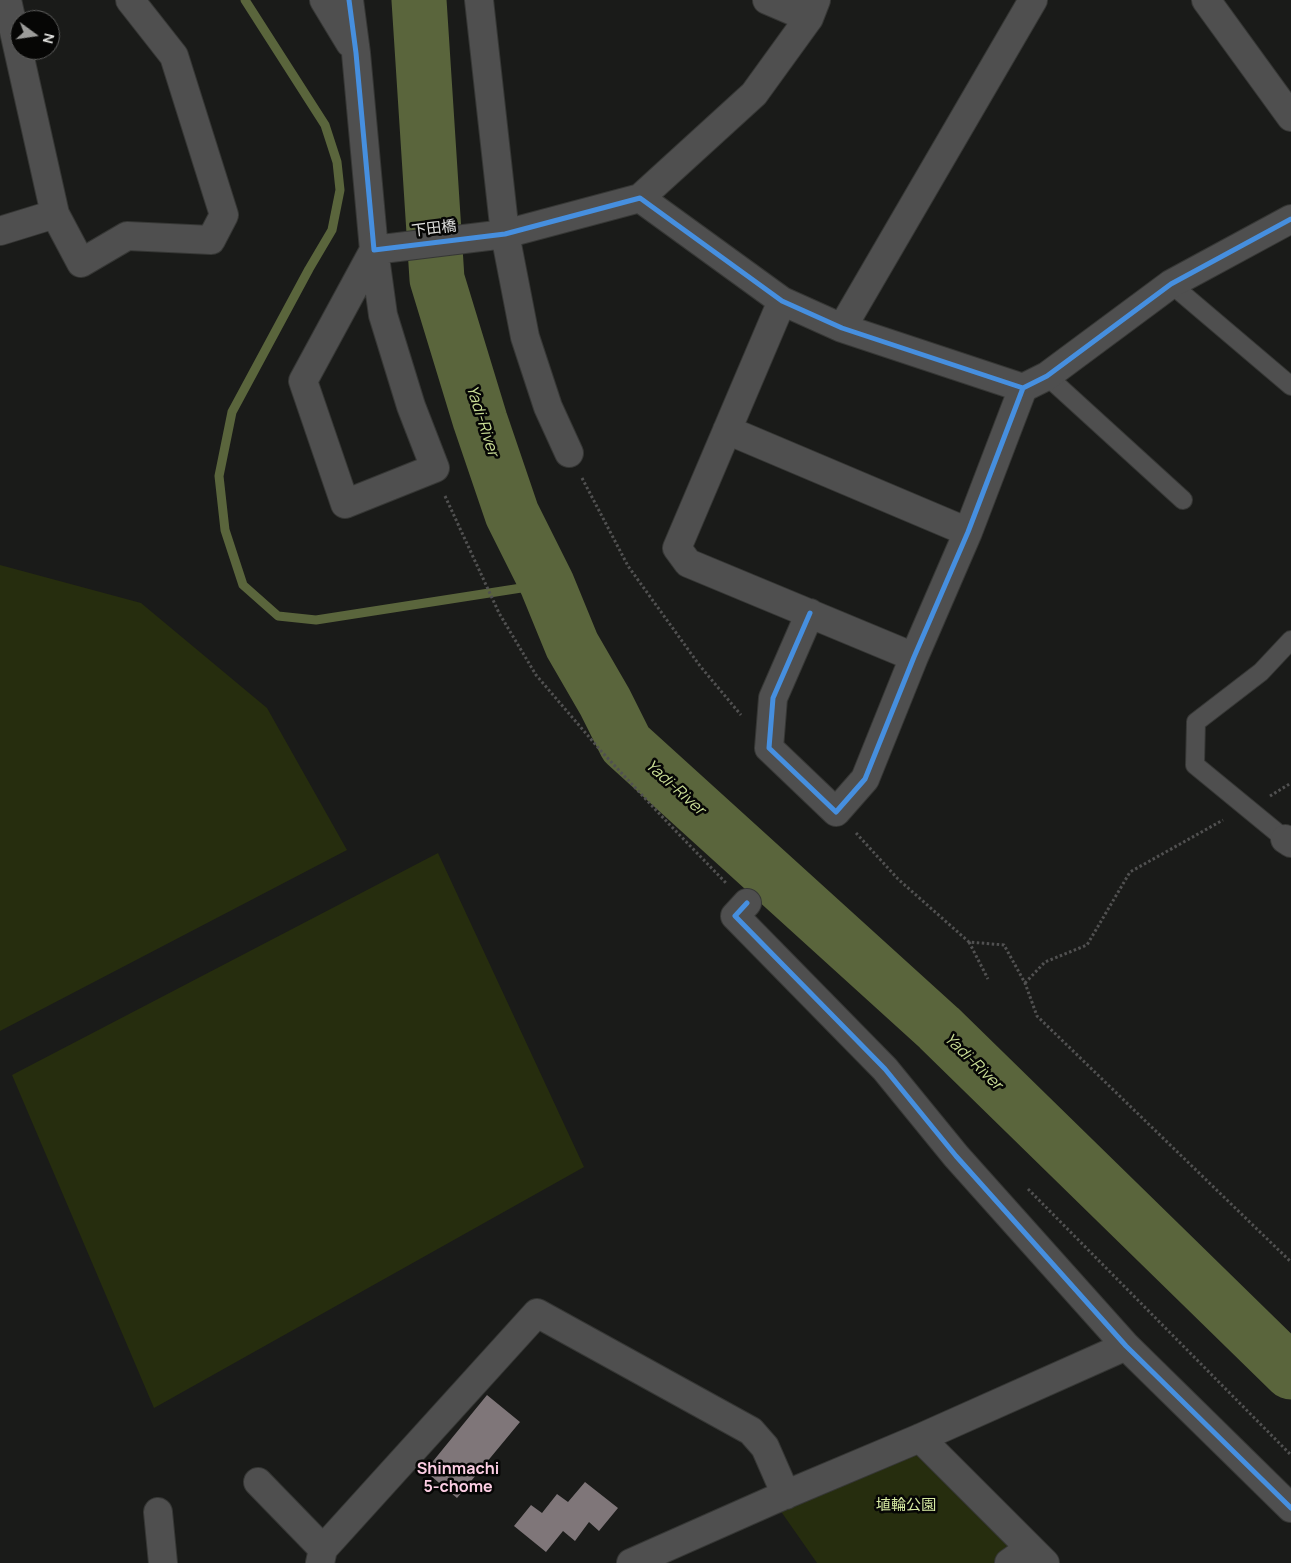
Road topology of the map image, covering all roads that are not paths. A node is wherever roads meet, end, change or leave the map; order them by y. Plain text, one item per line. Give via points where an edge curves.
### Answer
1 (7, 0) edge
2 (130, 0) edge
3 (324, 0) edge
4 (349, 0) edge
5 (479, 0) edge
6 (766, 0) edge
7 (1033, 0) edge
8 (1206, 0) edge
9 (813, 9) edge
10 (356, 53) junction
11 (1291, 117) edge
12 (640, 198) junction
13 (55, 214) junction
14 (1291, 219) edge
15 (0, 231) edge
16 (495, 235) junction
17 (380, 248) junction
18 (1171, 284) junction
19 (782, 301) junction
20 (842, 328) junction
21 (1047, 376) junction
22 (1291, 386) edge
23 (1023, 388) junction
24 (727, 430) junction
25 (569, 453) road end
26 (1183, 500) dead end
27 (968, 532) junction
28 (810, 614) junction
29 (1291, 640) edge
30 (914, 657) junction
31 (1288, 841) edge
32 (747, 903) dead end
33 (1126, 1346) junction
34 (920, 1438) junction
35 (258, 1482) dead end
36 (786, 1495) junction
37 (1291, 1508) edge
38 (158, 1512) dead end
39 (321, 1556) edge
40 (1028, 1558) edge
41 (163, 1563) edge
42 (632, 1563) edge

1 - 13 street
2 - 13 street via 174,56 224,214 211,240 127,236 81,263
3 - 10 street
4 - 10 street
5 - 16 street
6 - 9 street
7 - 20 street
8 - 11 street
9 - 12 street via 754,94
10 - 17 street
12 - 16 street, 下田橋
12 - 19 street
13 - 15 street
14 - 18 street
16 - 17 street, 下田橋
16 - 25 street via 548,406
17 - 17 street via 383,315 411,406 435,468 344,504 304,381
18 - 21 street
18 - 22 lane
19 - 20 street
19 - 24 street
20 - 23 street
21 - 23 street
21 - 26 lane
23 - 27 street
24 - 27 street
24 - 28 street via 677,548 688,562
27 - 30 street
28 - 30 street
28 - 30 street via 773,698 769,748 836,812 865,779
29 - 31 lane via 1261,672 1196,722 1195,765
32 - 33 street via 736,916 885,1068 956,1156
33 - 34 street
33 - 37 street
34 - 36 street
34 - 40 street
35 - 39 street
36 - 39 street via 765,1447 751,1431 537,1313
36 - 42 street
38 - 41 street

